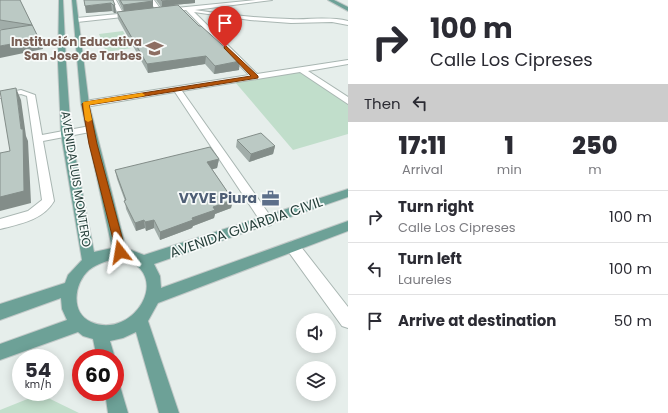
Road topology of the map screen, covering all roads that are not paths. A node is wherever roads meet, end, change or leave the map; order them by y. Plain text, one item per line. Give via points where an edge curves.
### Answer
1 (61, 0) edge
2 (74, 0) edge
3 (114, 0) edge
4 (151, 0) edge
5 (207, 0) edge
6 (270, 0) edge
7 (330, 0) edge
8 (342, 0) edge
9 (348, 3) edge
10 (214, 6) junction
11 (188, 9) junction
12 (348, 9) edge
13 (159, 11) junction
14 (151, 12) edge
15 (136, 14) edge
16 (121, 15) junction
17 (77, 20) junction
18 (348, 22) edge
19 (348, 62) edge
20 (302, 70) junction
21 (256, 77) junction
22 (177, 90) junction
23 (0, 96) edge
24 (348, 101) edge
25 (85, 104) junction
26 (90, 129) junction
27 (66, 134) junction
28 (38, 139) junction
29 (348, 193) edge
30 (267, 221) junction
31 (0, 224) edge
32 (348, 226) edge
33 (293, 247) junction
34 (120, 252) junction
35 (88, 262) junction
36 (144, 262) junction
37 (70, 288) junction
38 (153, 298) junction
39 (0, 312) edge
40 (140, 320) junction
41 (348, 320) edge
42 (79, 324) junction
43 (100, 333) junction
44 (104, 349) edge
45 (0, 352) edge
46 (116, 401) edge
47 (118, 413) edge
48 (169, 413) edge

1 - 27 main road, AVENIDA LUIS MONTERO
2 - 17 main road, AVENIDA LUIS MONTERO
3 - 16 street
4 - 13 street
5 - 10 street
6 - 10 street
7 - 12 main road
8 - 9 main road
10 - 11 street
11 - 13 street
11 - 18 street via 235,17
11 - 21 street
13 - 14 street
15 - 16 street
16 - 17 street
17 - 25 main road, AVENIDA LUIS MONTERO
19 - 20 street
20 - 21 street
20 - 24 street
21 - 22 street
22 - 25 street
22 - 30 street
23 - 28 street via 20,92 31,94
25 - 26 main road, AVENIDA LUIS MONTERO
26 - 27 street
26 - 34 main road, AVENIDA LUIS MONTERO
27 - 28 street
27 - 35 main road, AVENIDA LUIS MONTERO
28 - 31 street via 48,200 43,209 32,215
29 - 30 main road, AVENIDA GUARDIA CIVIL
30 - 36 main road, AVENIDA GUARDIA CIVIL
32 - 33 main road
33 - 38 main road
33 - 41 street
34 - 35 main road via 98,256
34 - 36 main road
35 - 37 main road via 74,278
36 - 38 main road via 152,272 155,284
37 - 39 main road
37 - 42 main road via 68,301
38 - 40 main road
40 - 43 main road via 128,328
40 - 48 main road
42 - 43 main road
42 - 45 main road
43 - 44 main road
46 - 47 main road

